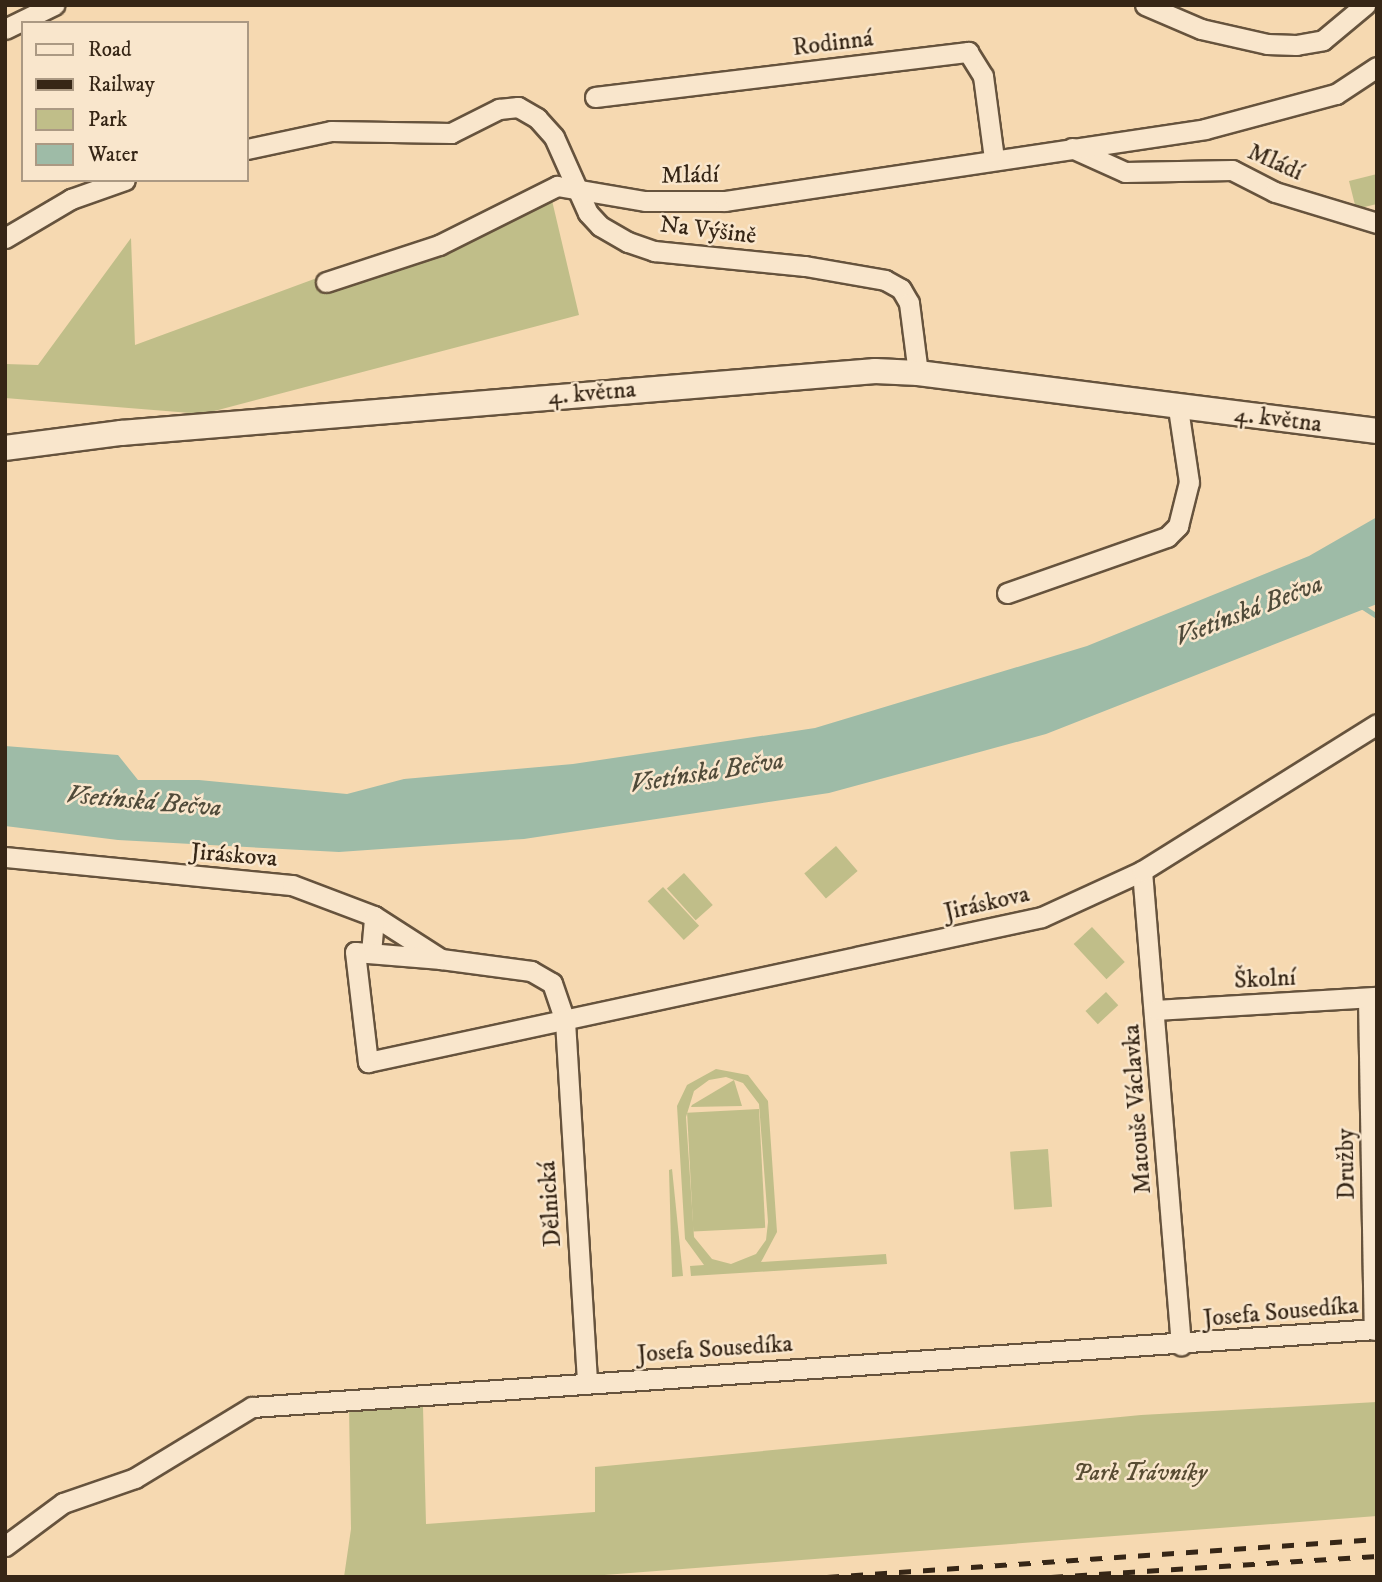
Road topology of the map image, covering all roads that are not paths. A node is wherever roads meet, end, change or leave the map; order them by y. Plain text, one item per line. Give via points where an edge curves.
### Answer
1 (54, 5) edge
2 (1145, 5) edge
3 (1366, 5) edge
4 (21, 21) edge
5 (21, 21) edge
6 (5, 29) edge
7 (1377, 67) edge
8 (595, 97) dead end
9 (1072, 148) junction
10 (248, 149) edge
11 (994, 158) junction
12 (119, 182) edge
13 (578, 187) junction
14 (1377, 223) edge
15 (5, 238) edge
16 (326, 282) dead end
17 (918, 373) junction
18 (1178, 408) junction
19 (1377, 431) edge
20 (5, 448) edge
21 (1007, 593) dead end
22 (1377, 724) edge
23 (5, 857) edge
24 (1142, 871) junction
25 (373, 916) junction
26 (370, 953) junction
27 (441, 959) junction
28 (1373, 998) edge
29 (1156, 1010) junction
30 (565, 1021) junction
31 (1375, 1330) edge
32 (1181, 1345) junction
33 (587, 1383) junction
34 (5, 1546) edge

1 - 4 street
2 - 3 street via 1201,29 1267,44 1296,45 1323,40
5 - 6 street
7 - 9 street, Mládí via 1336,94 1297,107 1205,129
8 - 11 street, Rodinná via 968,52 983,76
9 - 11 street, Mládí
9 - 14 street, Mládí via 1125,172 1232,170 1275,192
10 - 13 street, Na Výšině via 331,131 451,133 499,109 518,107 537,117 554,137
11 - 13 street, Mládí via 725,201 645,201
12 - 15 street via 71,199
13 - 16 street, Mládí via 556,186 439,245
13 - 17 street, Na Výšině via 588,213 600,226 654,251 805,266 885,280 901,289 909,303
17 - 18 street, 4. května
17 - 20 street, 4. května via 798,375 121,433
18 - 19 street, 4. května
18 - 21 street via 1189,482 1178,526 1167,537
22 - 24 street, Jiráskova
23 - 25 street, Jiráskova via 292,885
24 - 29 street, Matouše Václavka
24 - 30 street, Jiráskova via 1042,917
25 - 26 street
25 - 27 street, Jiráskova
26 - 27 street, Jiráskova
26 - 30 street, Jiráskova via 355,952 368,1062
27 - 30 street, Jiráskova via 531,971 558,992
28 - 29 street, Školní
28 - 31 street, Družby
29 - 32 street, Matouše Václavka
30 - 33 street, Dělnická
31 - 32 street, Josefa Sousedíka
32 - 33 street, Josefa Sousedíka
33 - 34 street, Josefa Sousedíka via 252,1407 135,1478 63,1503

